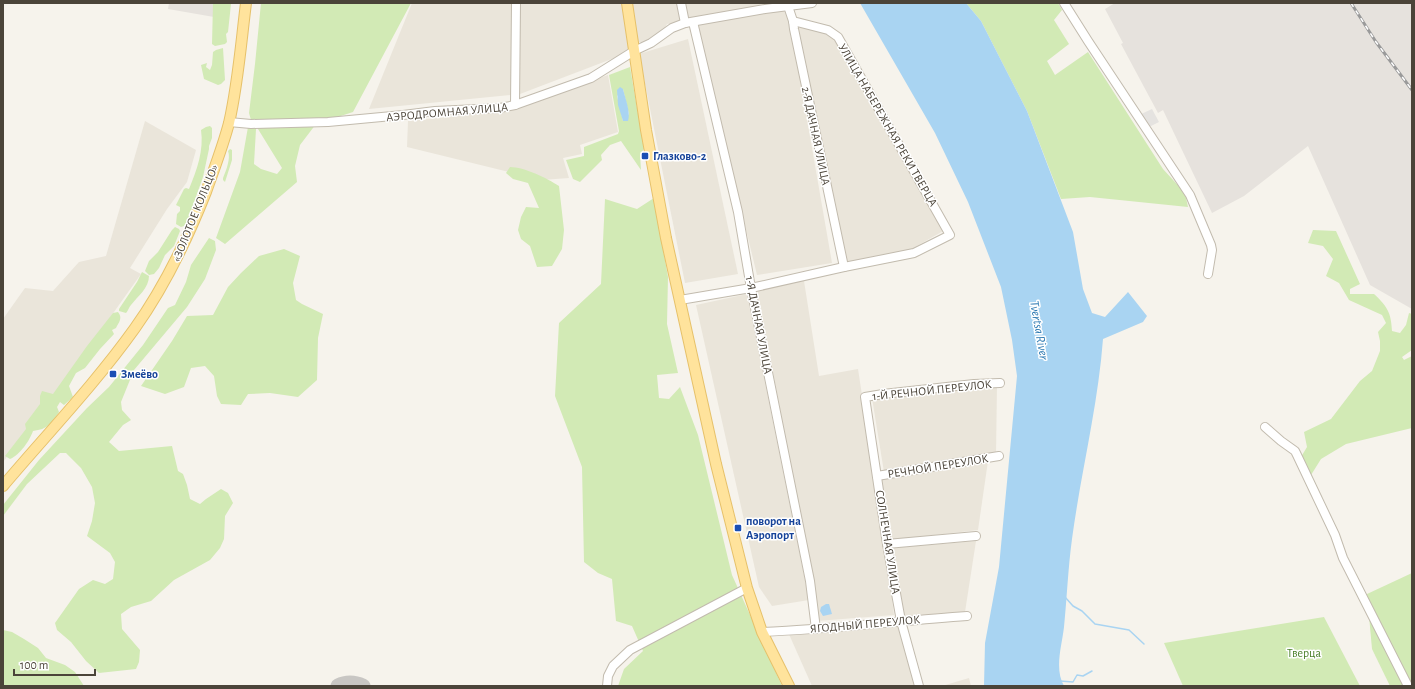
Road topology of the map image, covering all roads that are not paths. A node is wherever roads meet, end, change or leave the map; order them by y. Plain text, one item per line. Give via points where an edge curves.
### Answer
1 (246, 3) edge
2 (516, 3) edge
3 (627, 3) edge
4 (681, 3) edge
5 (812, 3) edge
6 (1064, 3) edge
7 (764, 6) edge
8 (788, 6) junction
9 (793, 21) junction
10 (689, 22) junction
11 (634, 51) junction
12 (514, 106) junction
13 (229, 122) junction
14 (844, 267) junction
15 (1208, 274) dead end
16 (752, 288) junction
17 (680, 300) junction
18 (1000, 383) dead end
19 (865, 397) joint
20 (1265, 427) dead end
21 (999, 456) dead end
22 (877, 476) junction
23 (3, 486) edge
24 (976, 536) dead end
25 (887, 544) junction
26 (747, 588) junction
27 (967, 616) dead end
28 (901, 620) junction
29 (816, 630) junction
30 (762, 632) junction
31 (607, 686) edge
32 (789, 686) edge
33 (919, 686) edge
34 (1408, 686) edge

1 - 13 main road, «ЗОЛОТОЕ КОЛЬЦО»
2 - 12 street
3 - 11 main road
4 - 10 street, 1-Я ДАЧНАЯ УЛИЦА
5 - 8 street, АЭРОДРОМНАЯ УЛИЦА
6 - 15 street via 1190,195 1212,245
7 - 8 street, АЭРОДРОМНАЯ УЛИЦА
7 - 10 street, АЭРОДРОМНАЯ УЛИЦА
8 - 9 street, 2-Я ДАЧНАЯ УЛИЦА
9 - 14 street, 2-Я ДАЧНАЯ УЛИЦА
9 - 14 street, УЛИЦА НАБЕРЕЖНАЯ РЕКИ ТВЕРЦА via 828,30 838,37 950,234 914,252
10 - 11 street, АЭРОДРОМНАЯ УЛИЦА via 672,28
10 - 16 street, 1-Я ДАЧНАЯ УЛИЦА via 738,212
11 - 12 street, АЭРОДРОМНАЯ УЛИЦА via 590,78
11 - 17 main road via 646,130
12 - 13 street, АЭРОДРОМНАЯ УЛИЦА via 322,122
13 - 23 main road, «ЗОЛОТОЕ КОЛЬЦО» via 199,209 158,294 108,363
14 - 16 street
16 - 17 street
16 - 29 street, 1-Я ДАЧНАЯ УЛИЦА via 810,581
17 - 26 main road via 716,464
18 - 19 street, 1-Й РЕЧНОЙ ПЕРЕУЛОК via 966,384
19 - 22 street, СОЛНЕЧНАЯ УЛИЦА
20 - 34 street via 1295,451 1335,535 1343,558
21 - 22 street, РЕЧНОЙ ПЕРЕУЛОК
22 - 25 street, СОЛНЕЧНАЯ УЛИЦА
24 - 25 street
25 - 28 street, СОЛНЕЧНАЯ УЛИЦА
26 - 30 main road
26 - 31 street via 630,650 613,666
27 - 28 street, ЯГОДНЫЙ ПЕРЕУЛОК
28 - 29 street, ЯГОДНЫЙ ПЕРЕУЛОК
28 - 33 street, СОЛНЕЧНАЯ УЛИЦА
29 - 30 street, ЯГОДНЫЙ ПЕРЕУЛОК
30 - 32 main road

